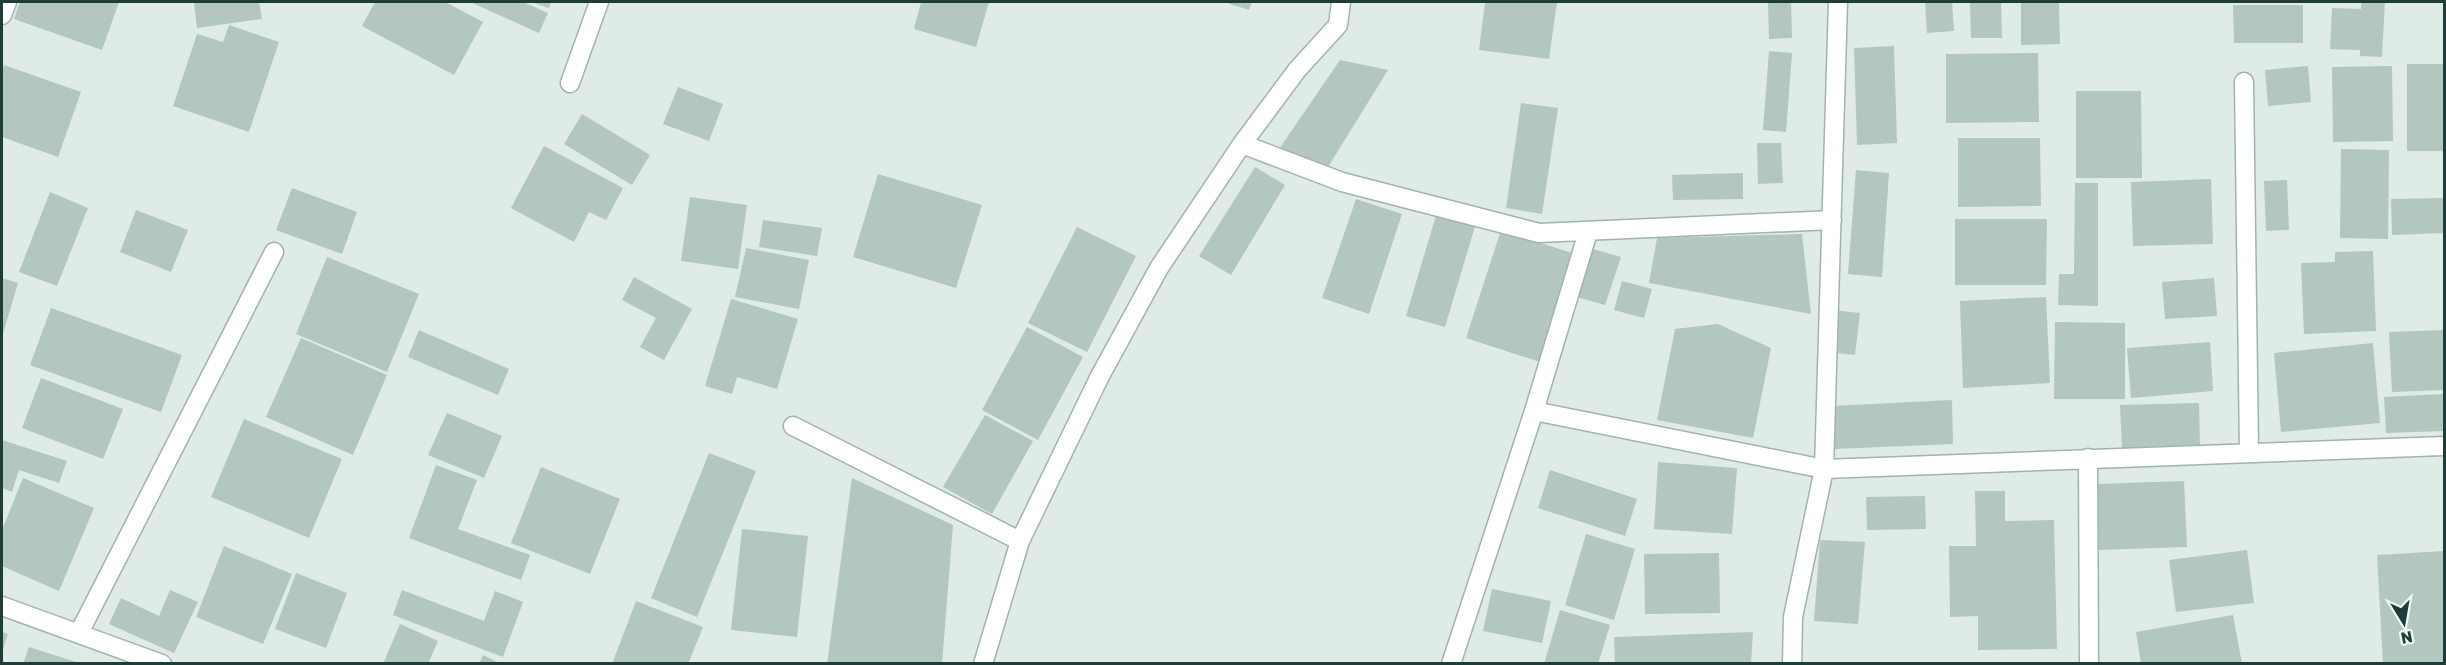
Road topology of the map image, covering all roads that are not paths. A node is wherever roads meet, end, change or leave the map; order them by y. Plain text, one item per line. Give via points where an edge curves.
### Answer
1 (7, 2) edge
2 (599, 2) edge
3 (1341, 2) edge
4 (1838, 2) edge
5 (2, 15) edge
6 (2244, 82) dead end
7 (570, 83) dead end
8 (1242, 144) junction
9 (1832, 220) junction
10 (1588, 232) junction
11 (274, 252) dead end
12 (1534, 411) junction
13 (794, 426) dead end
14 (2445, 446) edge
15 (2249, 452) junction
16 (2088, 458) junction
17 (1824, 469) junction
18 (1020, 542) junction
19 (2, 606) edge
20 (79, 633) junction
21 (162, 663) edge
22 (983, 663) edge
23 (1451, 663) edge
24 (1792, 663) edge
25 (2089, 663) edge

1 - 5 street
2 - 7 street
3 - 8 street via 1338,25 1297,70
4 - 9 street
6 - 15 street
8 - 10 street via 1342,182 1539,233
8 - 18 street via 1160,267 1100,376
9 - 10 street
9 - 17 street
10 - 12 street
11 - 20 street
12 - 17 street
12 - 23 street
13 - 18 street
14 - 15 street
15 - 16 street
16 - 17 street
16 - 25 street
17 - 24 street via 1793,616
18 - 22 street
19 - 20 street
20 - 21 street

